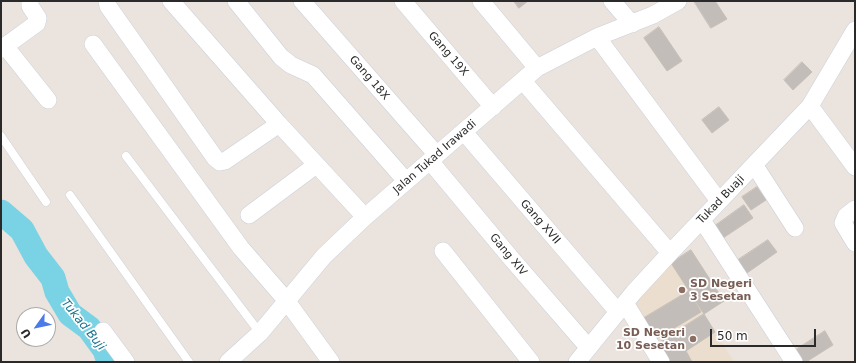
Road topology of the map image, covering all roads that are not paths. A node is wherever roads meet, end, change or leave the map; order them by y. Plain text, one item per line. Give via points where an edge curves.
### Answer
1 (30, 1) edge
2 (107, 1) edge
3 (171, 1) edge
4 (236, 1) edge
5 (302, 1) edge
6 (403, 1) edge
7 (481, 1) edge
8 (612, 1) edge
9 (678, 1) edge
10 (632, 24) junction
11 (597, 37) junction
12 (852, 42) edge
13 (93, 44) dead end
14 (3, 48) edge
15 (537, 68) junction
16 (523, 81) junction
17 (48, 100) dead end
18 (810, 106) junction
19 (493, 107) junction
20 (279, 124) junction
21 (464, 132) junction
22 (1, 136) edge
23 (126, 156) dead end
24 (434, 158) junction
25 (316, 165) junction
26 (754, 166) junction
27 (855, 166) edge
28 (406, 181) junction
29 (70, 195) dead end
30 (719, 201) junction
31 (46, 202) dead end
32 (855, 209) edge
33 (249, 215) dead end
34 (365, 217) junction
35 (702, 220) junction
36 (795, 228) dead end
37 (855, 243) edge
38 (443, 251) dead end
39 (670, 253) junction
40 (286, 300) junction
41 (621, 308) junction
42 (103, 331) dead end
43 (260, 333) junction
44 (588, 347) junction
45 (126, 362) edge
46 (189, 362) edge
47 (228, 362) edge
48 (330, 362) edge
49 (531, 362) edge
50 (577, 362) edge
51 (661, 362) edge
52 (794, 362) edge

1 - 14 street via 30,6 38,18 37,23
2 - 20 street via 108,6 220,162
3 - 20 street
4 - 28 street via 281,57 291,65 313,75
5 - 24 street, Gang 18X
6 - 19 street, Gang 19X
7 - 15 street
8 - 10 street
9 - 10 street, Jalan Tukad Irawadi
10 - 11 street, Jalan Tukad Irawadi
11 - 15 street, Jalan Tukad Irawadi
11 - 30 street
12 - 18 street, Tukad Buaji
13 - 40 street via 241,248
14 - 17 street
15 - 16 street, Jalan Tukad Irawadi
16 - 19 street, Jalan Tukad Irawadi
16 - 39 street
18 - 26 street, Tukad Buaji
18 - 27 street
19 - 21 street, Jalan Tukad Irawadi
20 - 25 street
21 - 24 street, Jalan Tukad Irawadi
21 - 41 street, Gang XVII
22 - 31 lane
23 - 43 lane
24 - 28 street, Jalan Tukad Irawadi
24 - 44 street, Gang XIV via 510,257
25 - 33 street
25 - 34 street
26 - 30 street, Tukad Buaji
26 - 36 street
28 - 34 street, Jalan Tukad Irawadi
29 - 46 lane
30 - 35 street, Tukad Buaji
32 - 37 street via 846,216 843,223
34 - 40 street, Jalan Tukad Irawadi via 324,256
35 - 39 street, Tukad Buaji
35 - 52 street
38 - 49 street
39 - 41 street, Tukad Buaji
40 - 43 street, Jalan Tukad Irawadi
40 - 48 street
41 - 44 street, Tukad Buaji
41 - 51 street, Gang XVII
42 - 45 street
43 - 47 street, Jalan Tukad Irawadi
44 - 50 street, Tukad Buaji

